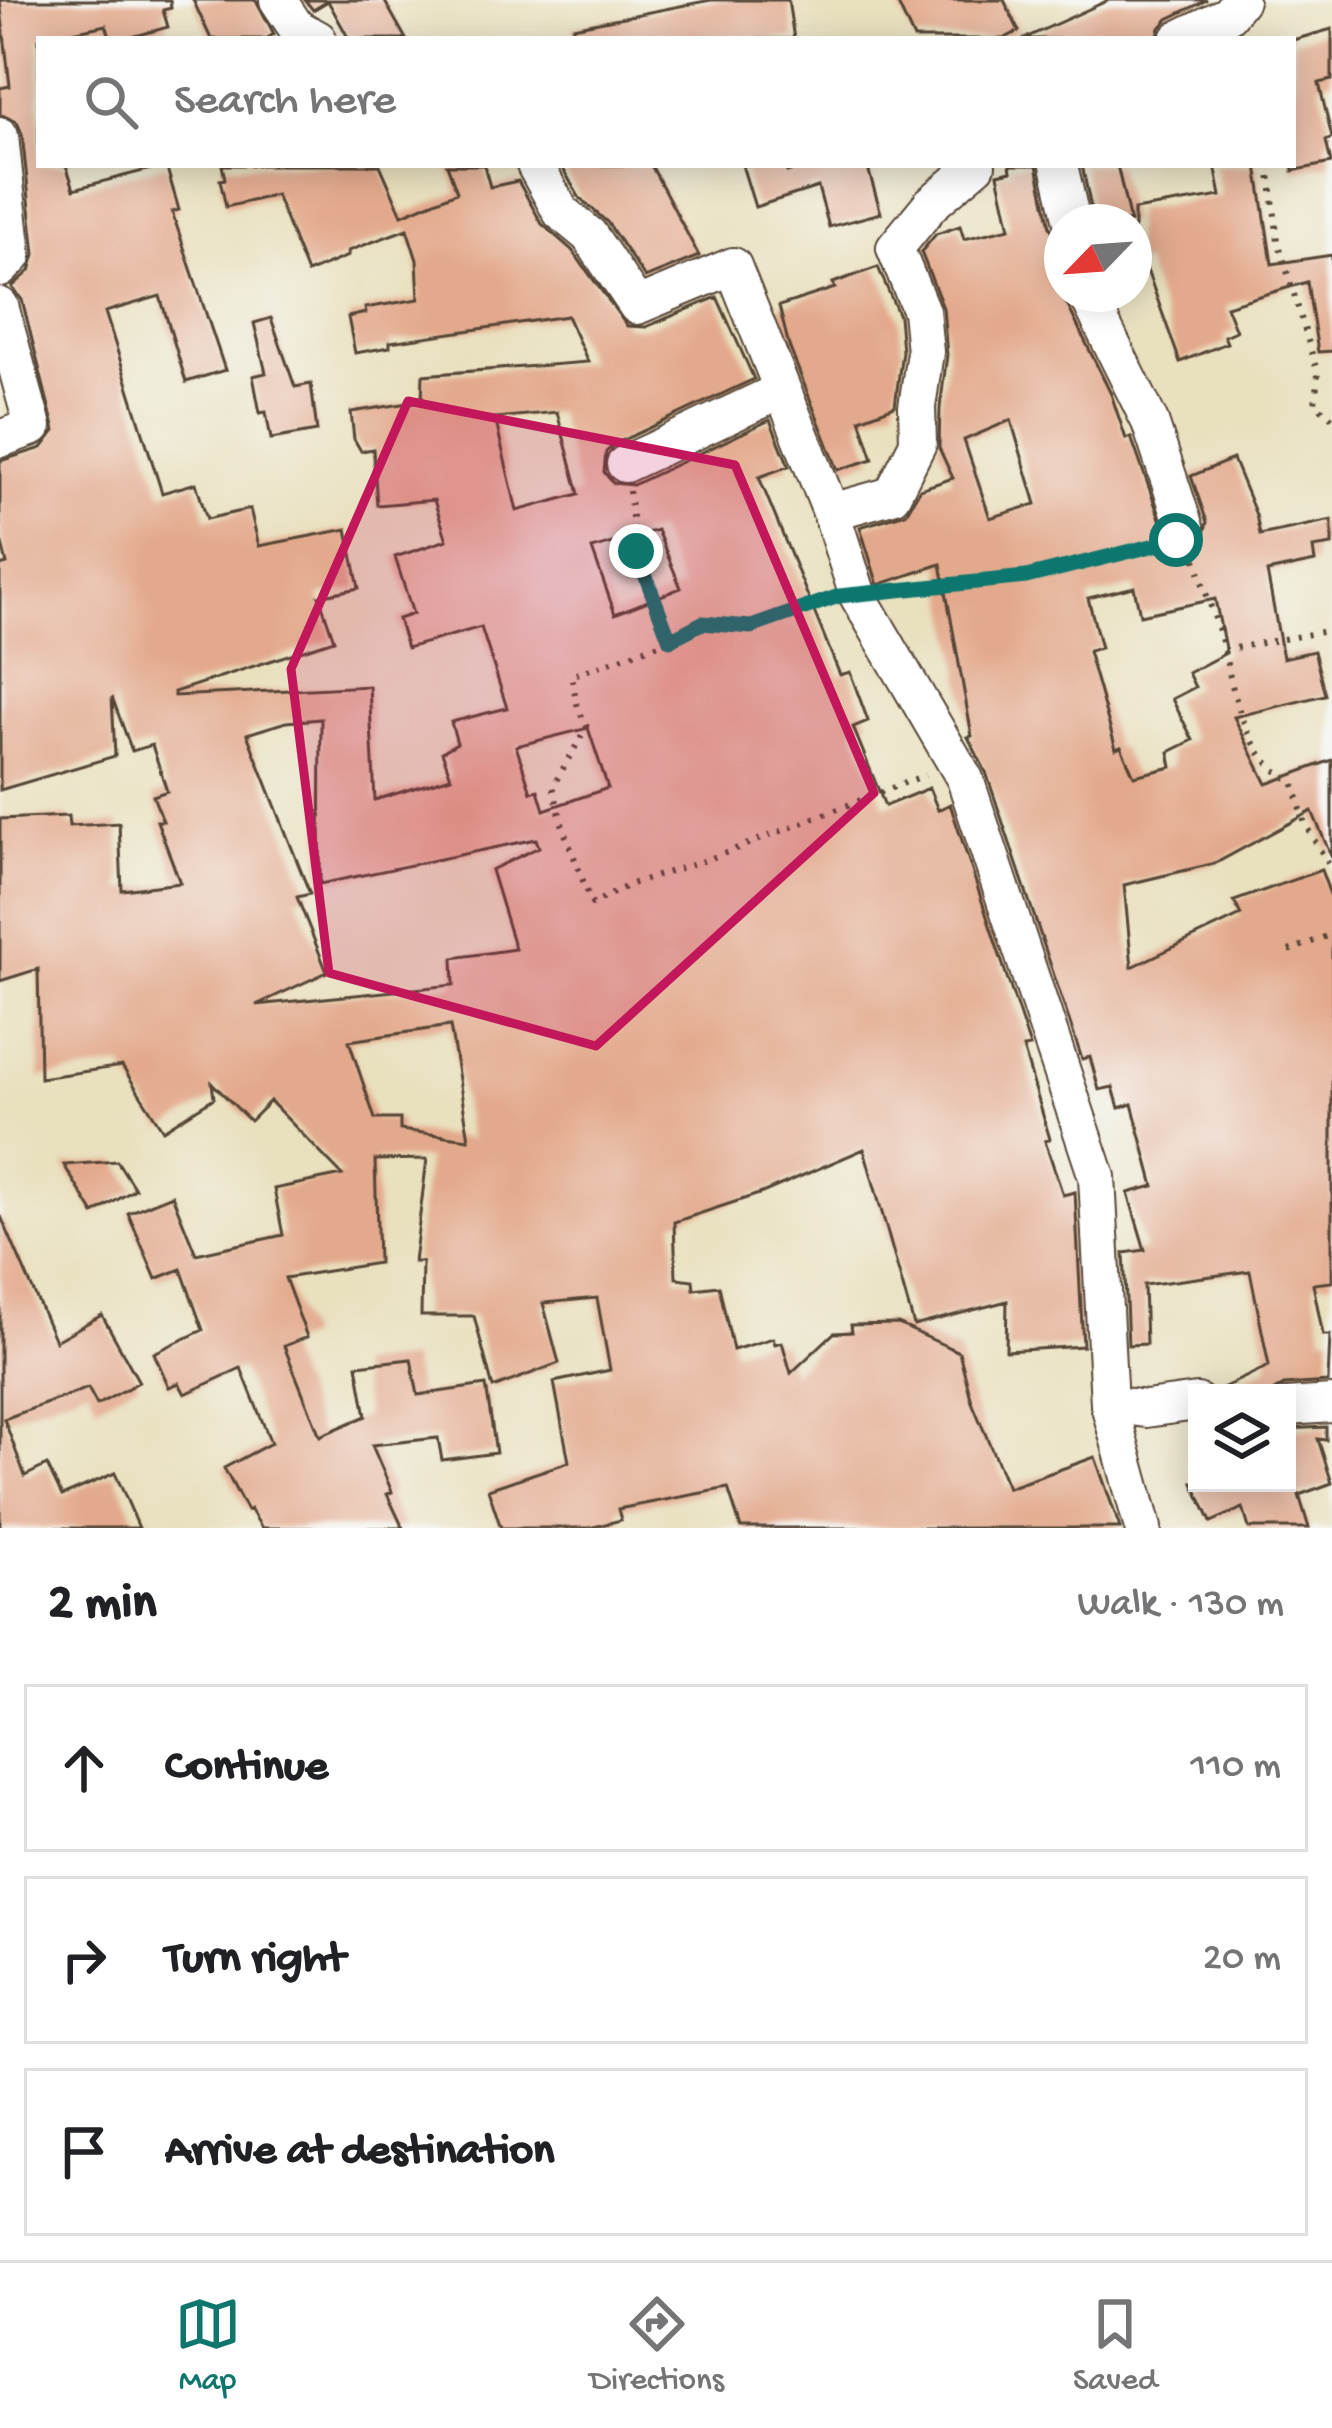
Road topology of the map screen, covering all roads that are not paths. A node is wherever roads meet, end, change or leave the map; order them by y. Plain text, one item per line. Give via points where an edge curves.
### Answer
1 (278, 0) edge
2 (1240, 0) edge
3 (312, 36) edge
4 (1185, 36) edge
5 (0, 136) edge
6 (537, 168) edge
7 (973, 168) edge
8 (1060, 168) edge
9 (1068, 204) edge
10 (0, 269) edge
11 (0, 306) edge
12 (1096, 312) edge
13 (780, 392) junction
14 (0, 439) edge
15 (626, 464) road end
16 (831, 512) junction
17 (1185, 528) road end
18 (1188, 1403) edge
19 (1109, 1404) junction
20 (1332, 1404) edge
21 (1296, 1406) edge
22 (1143, 1528) edge

1 - 3 street
2 - 4 street
5 - 10 street via 13,256
6 - 13 street via 561,212 589,235 637,306 733,266
7 - 16 street via 895,248 921,311 926,352 918,443 892,495
8 - 9 street
11 - 14 street via 33,428
12 - 17 street via 1150,422
13 - 15 street
13 - 16 street
16 - 19 street via 858,596 956,763 1097,1177
18 - 19 street
19 - 22 street
20 - 21 street

